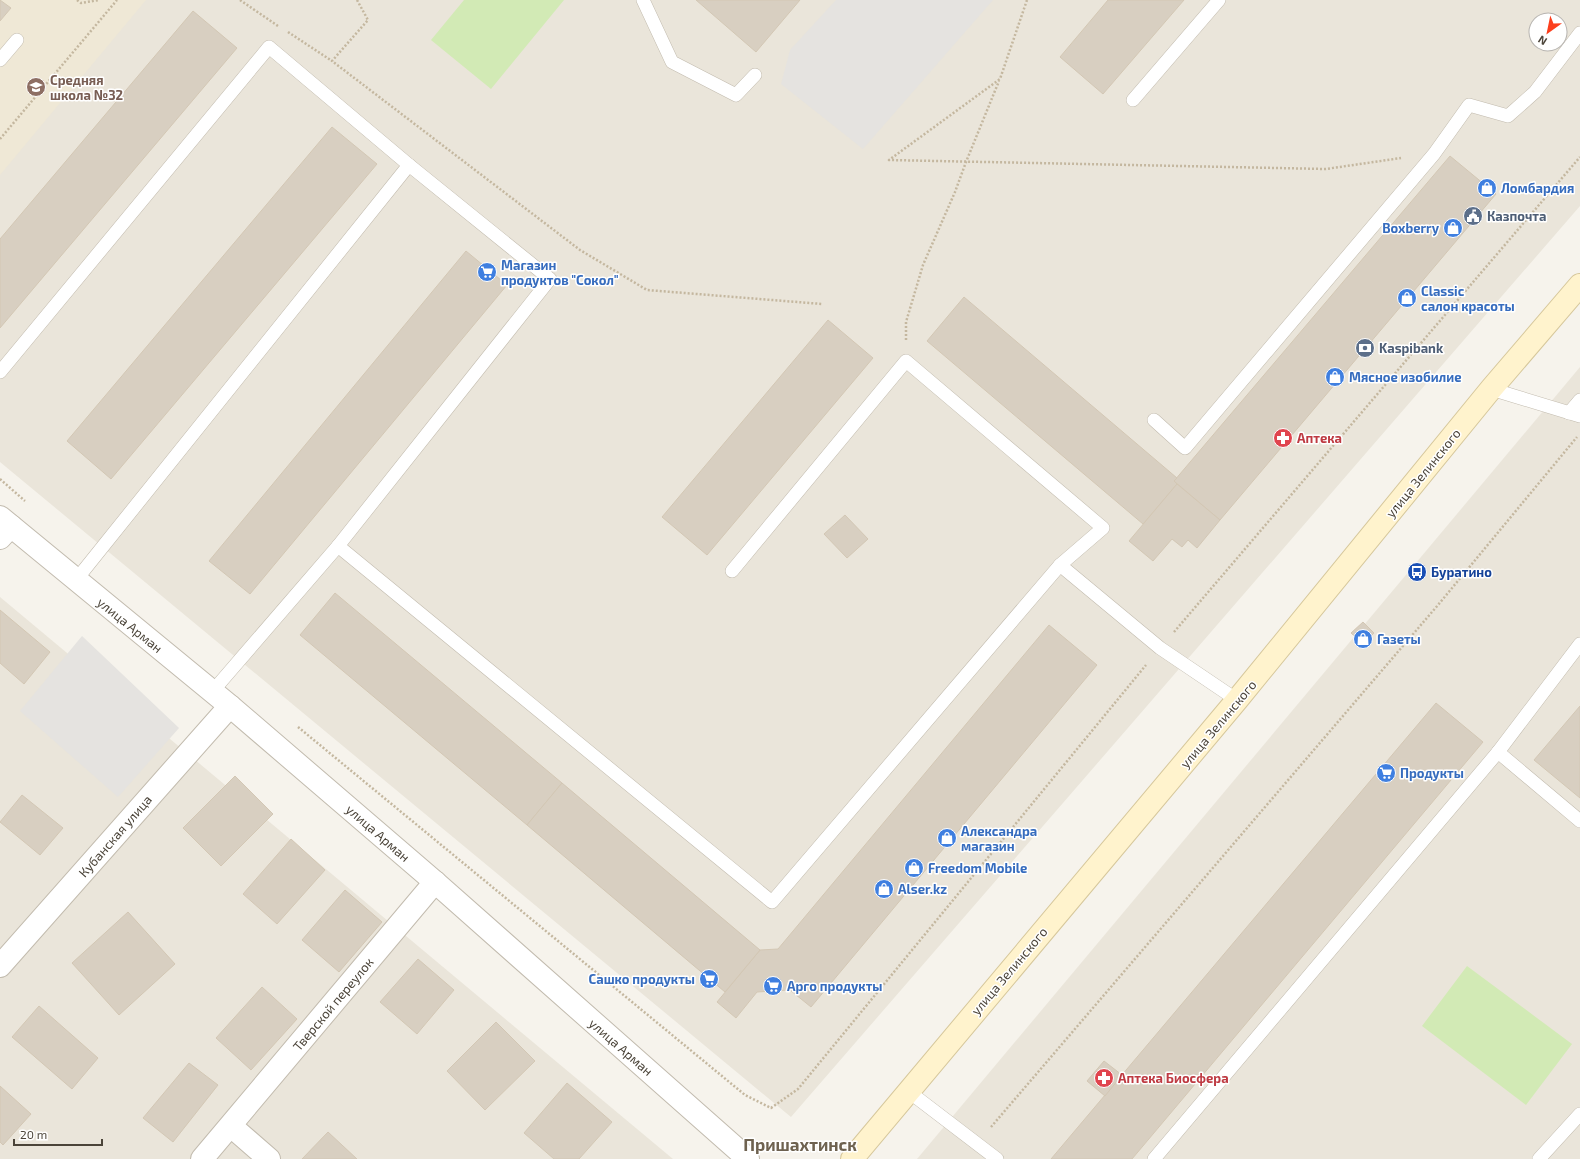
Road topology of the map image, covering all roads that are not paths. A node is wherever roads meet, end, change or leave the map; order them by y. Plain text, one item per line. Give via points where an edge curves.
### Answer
1 (643, 0) edge
2 (1219, 0) edge
3 (1580, 33) edge
4 (17, 40) dead end
5 (0, 60) edge
6 (756, 75) dead end
7 (1133, 100) dead end
8 (409, 165) junction
9 (1580, 285) edge
10 (0, 372) edge
11 (1492, 389) junction
12 (1580, 400) edge
13 (1574, 415) edge
14 (1154, 420) dead end
15 (4, 527) edge
16 (338, 546) junction
17 (1060, 565) junction
18 (732, 571) dead end
19 (76, 580) junction
20 (1580, 644) edge
21 (212, 692) junction
22 (1237, 700) junction
23 (230, 706) junction
24 (1498, 752) junction
25 (1580, 821) edge
26 (435, 882) junction
27 (0, 966) edge
28 (908, 1091) junction
29 (1580, 1114) edge
30 (231, 1126) junction
31 (202, 1159) edge
32 (269, 1159) edge
33 (748, 1159) edge
34 (852, 1159) edge
35 (997, 1159) edge
36 (1154, 1159) edge
37 (1539, 1159) edge

1 - 6 lane via 672,62 736,95
2 - 7 lane
3 - 14 lane via 1535,92 1508,116 1470,105 1434,154 1185,448
4 - 5 lane
8 - 10 lane via 270,47
8 - 16 lane via 550,279
8 - 19 lane
9 - 11 main road, улица Зелинского
11 - 13 lane
11 - 22 main road, улица Зелинского
12 - 13 lane
15 - 19 street, улица Арман
16 - 17 lane via 772,902
16 - 21 lane
17 - 18 lane via 1103,528 906,361
17 - 22 lane via 1160,648
19 - 21 street, улица Арман
20 - 24 lane
21 - 23 street, улица Арман
22 - 28 main road, улица Зелинского
23 - 26 street, улица Арман
23 - 27 street, Кубанская улица
24 - 25 lane
24 - 36 lane
26 - 30 street, Тверской переулок
26 - 33 street, улица Арман
28 - 34 main road, улица Зелинского
28 - 35 lane
29 - 37 lane
30 - 31 street, Тверской переулок
30 - 32 street

